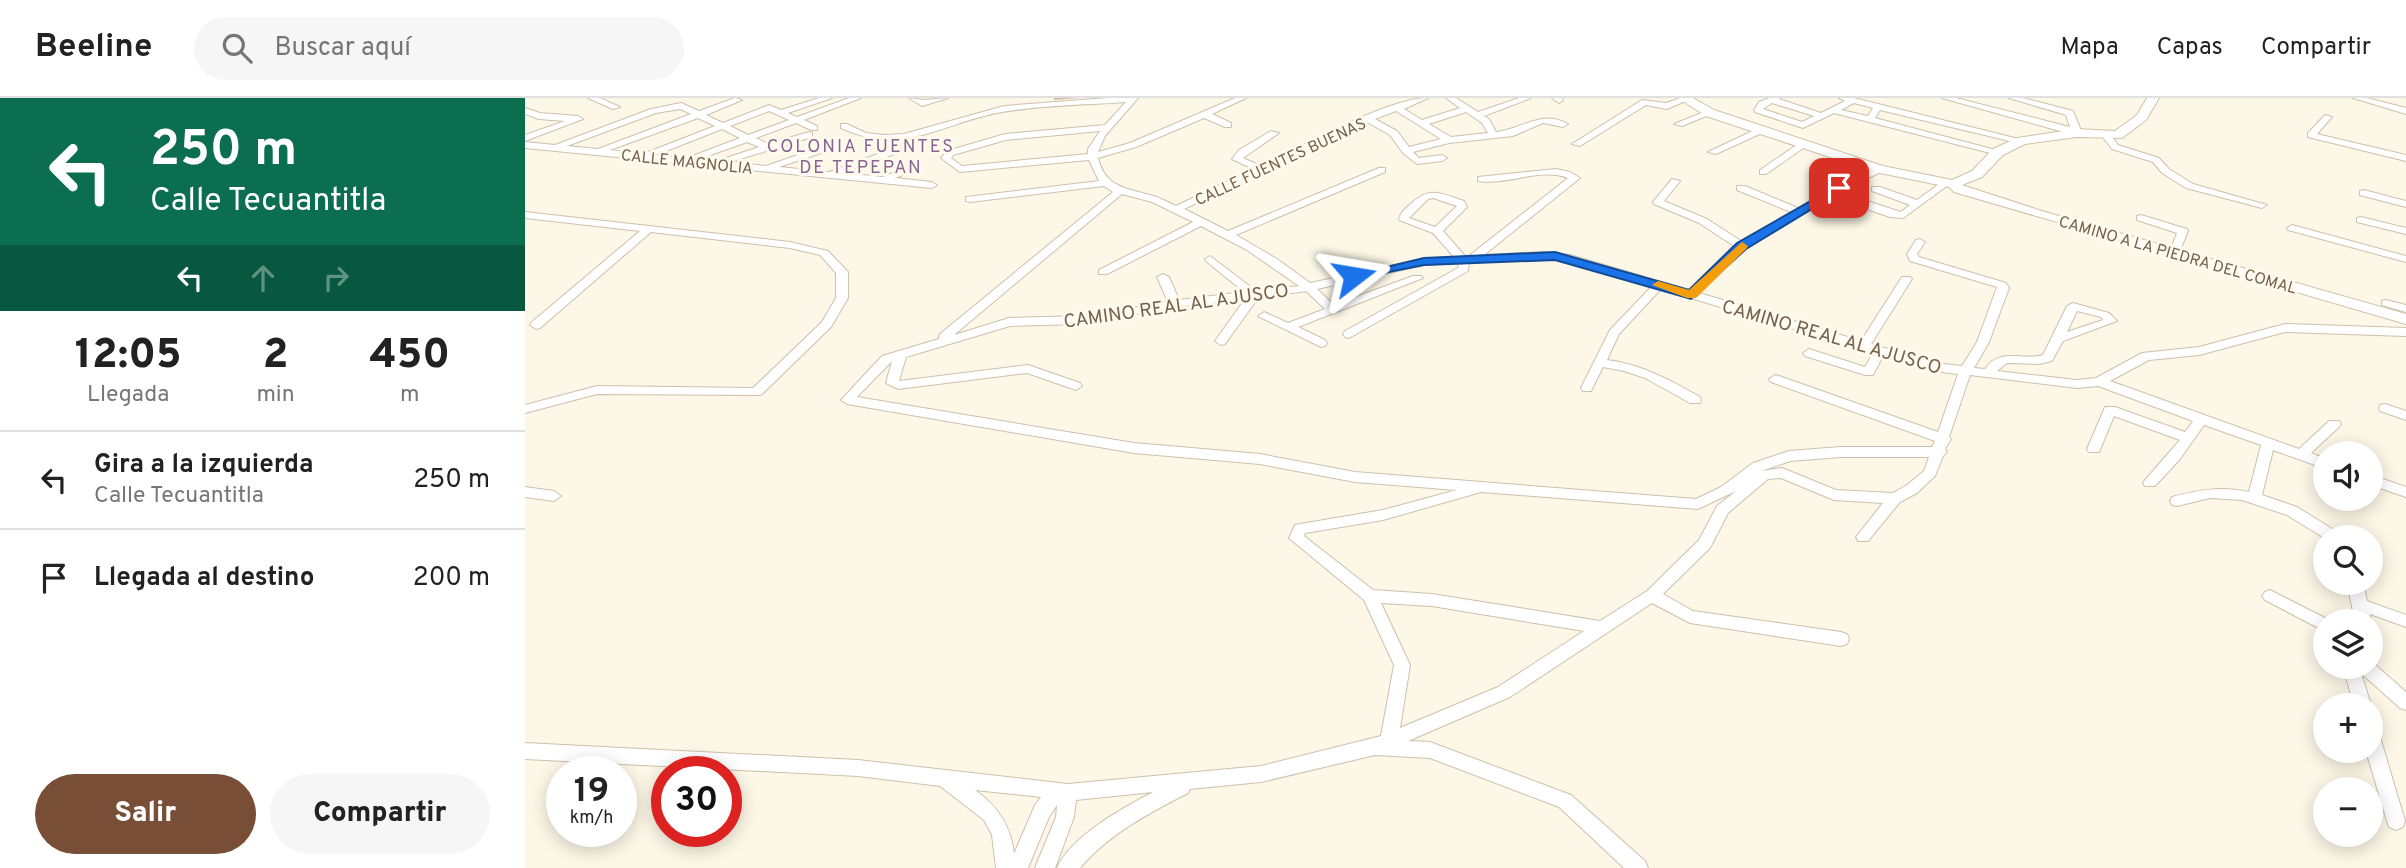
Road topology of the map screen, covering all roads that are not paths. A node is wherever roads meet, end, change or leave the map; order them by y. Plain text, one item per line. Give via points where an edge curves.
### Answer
1 (592, 98) edge
2 (828, 98) edge
3 (857, 98) edge
4 (913, 98) edge
5 (944, 98) edge
6 (1133, 98) edge
7 (1242, 98) edge
8 (1424, 98) edge
9 (1450, 98) edge
10 (1500, 98) edge
11 (1527, 98) edge
12 (1685, 98) edge
13 (1946, 98) edge
14 (2013, 98) edge
15 (2153, 98) edge
16 (2357, 98) edge
17 (1774, 99) edge
18 (1847, 99) edge
19 (738, 100) dead end
20 (1045, 102) edge
21 (1510, 104) junction
22 (616, 107) dead end
23 (1877, 108) junction
24 (1398, 109) junction
25 (1468, 109) junction
26 (1832, 110) junction
27 (525, 111) edge
28 (692, 111) junction
29 (776, 111) junction
30 (2406, 111) edge
31 (1710, 113) junction
32 (1205, 114) junction
33 (1478, 115) junction
34 (1820, 115) junction
35 (538, 116) junction
36 (2328, 117) dead end
37 (1367, 119) junction
38 (1870, 119) junction
39 (525, 120) edge
40 (796, 120) junction
41 (1422, 123) junction
42 (1563, 124) dead end
43 (1679, 124) dead end
44 (1228, 125) dead end
45 (722, 126) junction
46 (844, 126) dead end
47 (1108, 127) junction
48 (1761, 130) junction
49 (2076, 132) junction
50 (1274, 133) dead end
51 (1494, 136) junction
52 (2106, 136) junction
53 (525, 138) edge
54 (747, 138) junction
55 (1449, 140) junction
56 (1096, 141) junction
57 (2022, 141) junction
58 (1577, 144) dead end
59 (1804, 144) junction
60 (525, 145) edge
61 (1133, 145) junction
62 (766, 147) junction
63 (554, 148) junction
64 (897, 150) dead end
65 (818, 151) dead end
66 (1406, 151) junction
67 (597, 152) junction
68 (1713, 152) dead end
69 (1998, 152) junction
70 (642, 156) junction
71 (1093, 157) junction
72 (1442, 158) dead end
73 (2406, 158) edge
74 (687, 161) junction
75 (715, 164) junction
76 (915, 167) dead end
77 (765, 169) junction
78 (1261, 169) junction
79 (1880, 169) junction
80 (1382, 170) dead end
81 (1763, 172) dead end
82 (828, 175) junction
83 (1481, 179) dead end
84 (883, 180) junction
85 (1675, 181) dead end
86 (1106, 183) junction
87 (1949, 183) junction
88 (2182, 183) junction
89 (932, 185) dead end
90 (1741, 188) dead end
91 (1876, 189) dead end
92 (1120, 191) junction
93 (1831, 193) junction
94 (2364, 193) dead end
95 (2173, 194) dead end
96 (970, 200) dead end
97 (1918, 204) junction
98 (2406, 204) edge
99 (2262, 205) dead end
100 (1175, 210) junction
101 (1799, 212) junction
102 (525, 215) edge
103 (2141, 218) dead end
104 (2361, 220) dead end
105 (1200, 222) junction
106 (2292, 228) dead end
107 (649, 229) junction
108 (1437, 231) junction
109 (2406, 231) edge
110 (1226, 235) junction
111 (1920, 242) dead end
112 (1741, 246) junction
113 (2175, 251) junction
114 (1210, 259) dead end
115 (2406, 259) edge
116 (1467, 262) junction
117 (1103, 272) dead end
118 (1163, 277) dead end
119 (1417, 278) dead end
120 (1906, 279) dead end
121 (1659, 285) junction
122 (1310, 286) junction
123 (1254, 295) junction
124 (1691, 295) junction
125 (2386, 303) dead end
126 (1175, 304) junction
127 (2406, 309) edge
128 (1333, 311) junction
129 (1264, 316) dead end
130 (2406, 319) edge
131 (535, 325) dead end
132 (1288, 327) junction
133 (2406, 332) edge
134 (1349, 334) dead end
135 (2058, 340) dead end
136 (1221, 341) dead end
137 (938, 343) junction
138 (1321, 343) dead end
139 (1857, 346) junction
140 (1879, 352) junction
141 (1809, 353) dead end
142 (893, 357) junction
143 (1599, 363) junction
144 (1844, 364) junction
145 (1965, 372) junction
146 (1988, 375) junction
147 (1775, 379) dead end
148 (2104, 384) junction
149 (1076, 386) dead end
150 (1587, 388) dead end
151 (1695, 400) dead end
152 (2385, 408) dead end
153 (525, 409) edge
154 (2110, 410) junction
155 (2406, 416) edge
156 (2201, 419) junction
157 (2334, 425) dead end
158 (2189, 438) junction
159 (2268, 444) junction
160 (1942, 445) junction
161 (2094, 449) dead end
162 (2301, 455) junction
163 (2313, 459) edge
164 (2150, 483) dead end
165 (2383, 484) edge
166 (1486, 487) junction
167 (525, 492) edge
168 (2406, 492) edge
169 (554, 496) dead end
170 (1895, 498) junction
171 (2254, 499) junction
172 (2177, 502) dead end
173 (2319, 525) edge
174 (1863, 537) dead end
175 (1652, 595) junction
176 (1370, 596) junction
177 (2270, 596) dead end
178 (2383, 617) edge
179 (2313, 619) edge
180 (2406, 621) edge
181 (1599, 627) junction
182 (1841, 639) dead end
183 (2379, 679) edge
184 (2406, 703) edge
185 (1381, 745) junction
186 (525, 751) edge
187 (2379, 763) edge
188 (944, 779) junction
189 (1192, 782) junction
190 (1062, 792) junction
191 (2396, 821) dead end
192 (1006, 868) edge
193 (1019, 868) edge
194 (1045, 868) edge
195 (1067, 868) edge
196 (1638, 868) edge

1 - 22 street
2 - 29 street
3 - 40 street
4 - 5 street via 922,103
6 - 20 street
6 - 47 street
7 - 32 street
8 - 24 street, CALLE FUENTES BUENAS
9 - 25 street
10 - 21 street
11 - 21 street
12 - 31 street, CAMINO A LA PIEDRA DEL COMAL
12 - 58 street via 1667,106 1645,102
13 - 49 street
14 - 49 street via 2066,111
15 - 52 street via 2136,123 2118,135
16 - 30 street
17 - 34 street
17 - 34 street via 1758,110 1803,125
18 - 23 street
18 - 26 street
19 - 28 street
20 - 46 street via 987,113 907,137 864,135
21 - 33 street
23 - 38 street
23 - 57 street
24 - 37 street, CALLE FUENTES BUENAS
24 - 41 street
25 - 33 street
25 - 41 street
26 - 34 street
26 - 38 street
27 - 35 street
28 - 45 street
28 - 63 street via 655,111
28 - 67 street
29 - 40 street
29 - 45 street
31 - 43 street
31 - 48 street, CAMINO A LA PIEDRA DEL COMAL
32 - 44 street
32 - 61 street
33 - 51 street
35 - 39 street
35 - 53 street via 577,118
36 - 73 street via 2311,135
37 - 66 street via 1396,132
37 - 78 street, CALLE FUENTES BUENAS
38 - 69 street
40 - 54 street
40 - 62 street via 812,131
41 - 55 street
42 - 51 street via 1542,120
45 - 54 street
45 - 70 street
47 - 56 street
47 - 71 street via 991,140 946,158 960,169
48 - 59 street, CAMINO A LA PIEDRA DEL COMAL
48 - 68 street
49 - 52 street
49 - 57 street
50 - 78 street via 1237,159
51 - 55 street
52 - 88 street via 2115,147 2156,160
54 - 62 street
54 - 74 street
55 - 66 street
56 - 61 street
56 - 71 street
57 - 69 street
59 - 79 street, CAMINO A LA PIEDRA DEL COMAL
59 - 81 street
60 - 63 street, CALLE MAGNOLIA
61 - 71 street
62 - 75 street
63 - 67 street, CALLE MAGNOLIA
64 - 82 street
65 - 77 street
66 - 72 street via 1417,161
67 - 70 street, CALLE MAGNOLIA
69 - 87 street via 1977,174
70 - 74 street, CALLE MAGNOLIA
71 - 86 street
74 - 75 street, CALLE MAGNOLIA
75 - 77 street, CALLE MAGNOLIA
76 - 84 street
77 - 82 street, CALLE MAGNOLIA
78 - 100 street, CALLE FUENTES BUENAS
79 - 87 street, CAMINO A LA PIEDRA DEL COMAL
79 - 93 street
80 - 110 street
82 - 84 street, CALLE MAGNOLIA
83 - 116 street via 1497,182 1553,172 1575,178
84 - 89 street, CALLE MAGNOLIA
85 - 112 street via 1658,202 1703,221
86 - 92 street
86 - 96 street
87 - 97 street
87 - 113 street, CAMINO A LA PIEDRA DEL COMAL via 2040,215
88 - 95 street
88 - 99 street
90 - 101 street
91 - 97 street
92 - 100 street
92 - 137 street
93 - 97 street via 1894,215 1903,215
93 - 101 street
94 - 98 street
100 - 105 street
101 - 112 street
102 - 107 street
103 - 113 street via 2183,231
104 - 109 street
105 - 110 street
105 - 117 street
106 - 115 street
107 - 131 street
107 - 153 street via 824,253 842,272 842,298 827,324 756,393 597,390
108 - 108 street via 1462,207 1434,195 1425,196 1405,220
108 - 116 street
110 - 122 street
111 - 145 street via 1912,254 1915,258 2002,285 1983,342
112 - 124 street
113 - 130 street, CAMINO A LA PIEDRA DEL COMAL
114 - 123 street
116 - 121 street, CAMINO REAL AL AJUSCO via 1555,256
116 - 122 street, CAMINO REAL AL AJUSCO via 1397,265
116 - 134 street via 1465,269
118 - 126 street
119 - 128 street
120 - 139 street
121 - 124 street, CAMINO REAL AL AJUSCO
121 - 143 street via 1614,333
122 - 123 street, CAMINO REAL AL AJUSCO
122 - 128 street
123 - 126 street, CAMINO REAL AL AJUSCO
123 - 136 street
124 - 139 street, CAMINO REAL AL AJUSCO
125 - 127 street
126 - 137 street, CAMINO REAL AL AJUSCO via 1081,320 1009,322
128 - 132 street
129 - 132 street
132 - 138 street
133 - 148 street, CAMINO REAL AL AJUSCO via 2285,328 2199,351 2145,356
135 - 146 street via 2043,360 2003,359 1992,364
137 - 142 street, CAMINO REAL AL AJUSCO
139 - 140 street, CAMINO REAL AL AJUSCO
139 - 144 street
140 - 144 street via 1869,372
140 - 145 street, CAMINO REAL AL AJUSCO
141 - 144 street
142 - 149 street via 892,383 898,385 1028,369
142 - 166 street via 847,400 1134,448 1260,459 1355,477
143 - 150 street
143 - 151 street via 1642,370
145 - 146 street, CAMINO REAL AL AJUSCO
145 - 160 street
146 - 148 street, CAMINO REAL AL AJUSCO
147 - 160 street
148 - 154 street
148 - 156 street
152 - 155 street
154 - 158 street
154 - 161 street
156 - 158 street
156 - 159 street
157 - 162 street
158 - 164 street
159 - 162 street
159 - 171 street
160 - 166 street via 1789,456 1758,466 1726,491 1698,504
160 - 170 street via 1930,473
162 - 163 street
165 - 168 street
166 - 176 street via 1383,514 1300,529 1296,538
167 - 169 street
170 - 174 street
170 - 175 street via 1834,495 1782,473 1763,475 1722,510 1705,544
171 - 172 street via 2208,493
171 - 173 street
175 - 181 street
175 - 182 street via 1690,617
176 - 181 street via 1432,600
176 - 185 street via 1402,666
177 - 179 street
178 - 180 street
181 - 185 street via 1504,692
183 - 184 street
185 - 189 street via 1261,774
185 - 196 street via 1430,750 1565,801
186 - 188 street via 858,768
187 - 191 street
188 - 190 street
188 - 192 street via 991,811 1005,845
189 - 190 street
189 - 195 street via 1126,814
190 - 193 street via 1042,811
190 - 194 street via 1065,817

